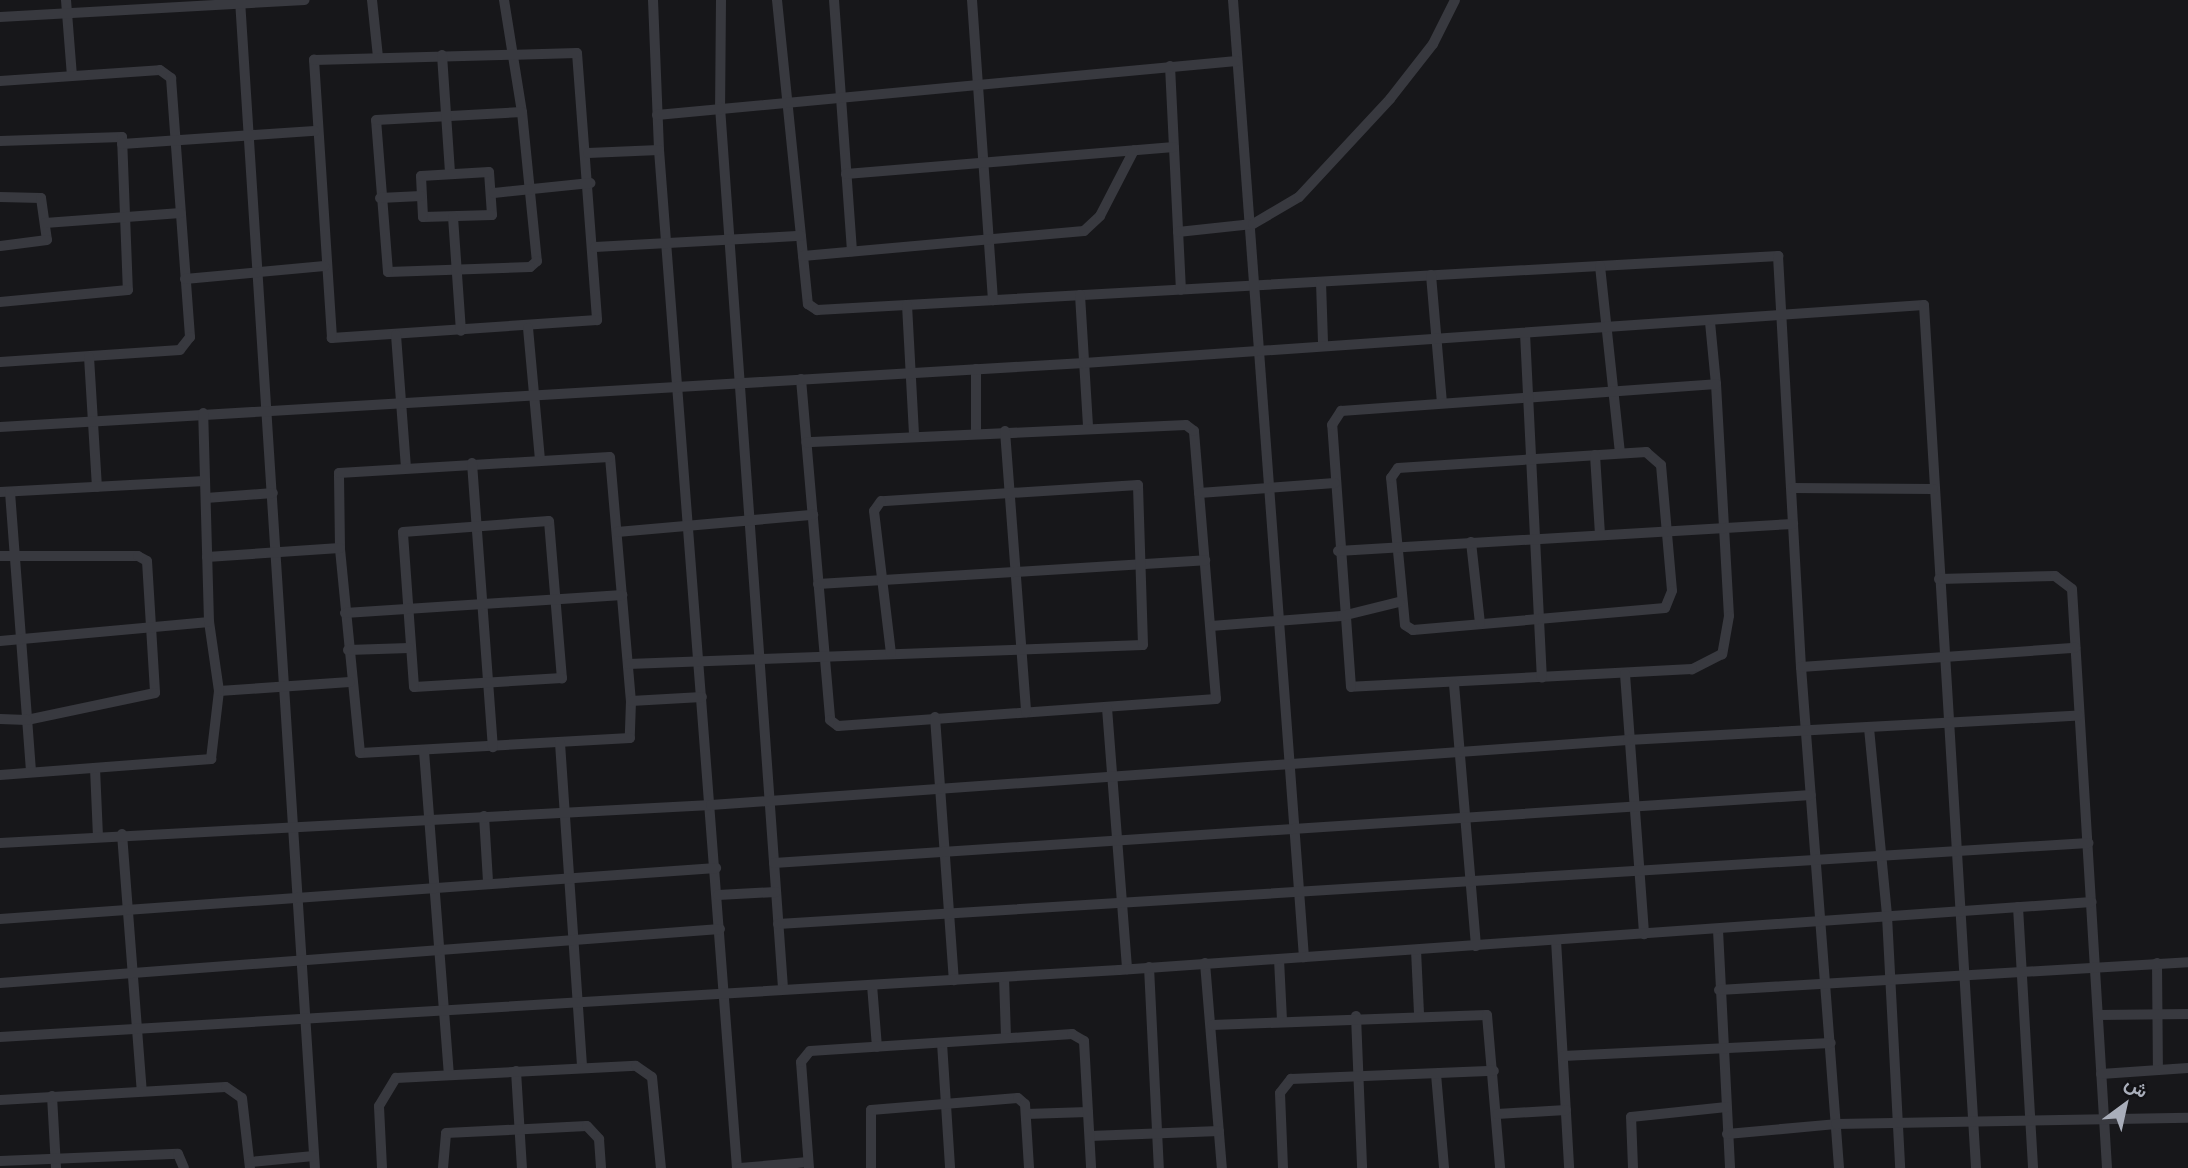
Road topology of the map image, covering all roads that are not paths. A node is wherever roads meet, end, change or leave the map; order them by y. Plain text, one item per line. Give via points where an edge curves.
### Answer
1 (66, 0) edge
2 (305, 0) edge
3 (372, 0) edge
4 (504, 0) edge
5 (653, 0) edge
6 (720, 0) edge
7 (777, 0) edge
8 (834, 0) edge
9 (972, 0) edge
10 (1233, 0) edge
11 (1455, 0) edge
12 (240, 2) edge
13 (67, 13) junction
14 (0, 17) edge
15 (514, 54) junction
16 (442, 55) junction
17 (378, 57) junction
18 (1236, 61) junction
19 (1170, 66) junction
20 (72, 76) junction
21 (0, 81) edge
22 (978, 83) junction
23 (841, 96) junction
24 (787, 100) junction
25 (720, 107) junction
26 (522, 112) junction
27 (445, 113) junction
28 (657, 115) junction
29 (315, 131) junction
30 (249, 135) junction
31 (0, 141) edge
32 (176, 141) junction
33 (122, 144) junction
34 (1174, 147) junction
35 (659, 150) junction
36 (1134, 150) junction
37 (588, 153) junction
38 (983, 161) junction
39 (450, 173) junction
40 (846, 174) junction
41 (590, 183) junction
42 (530, 190) junction
43 (494, 193) junction
44 (421, 196) junction
45 (0, 197) edge
46 (380, 198) junction
47 (181, 213) junction
48 (453, 217) junction
49 (125, 218) junction
50 (45, 223) junction
51 (1253, 224) junction
52 (1178, 232) junction
53 (801, 236) junction
54 (988, 240) junction
55 (731, 242) junction
56 (0, 246) edge
57 (666, 246) junction
58 (595, 247) junction
59 (852, 251) junction
60 (803, 256) junction
61 (1600, 265) junction
62 (324, 266) junction
63 (457, 271) junction
64 (258, 272) junction
65 (1431, 275) junction
66 (185, 279) junction
67 (1321, 282) junction
68 (1256, 285) junction
69 (1181, 290) junction
70 (1080, 295) junction
71 (993, 300) junction
72 (0, 302) edge
73 (907, 305) junction
74 (1783, 317) junction
75 (1710, 322) junction
76 (528, 328) junction
77 (1603, 328) junction
78 (461, 331) junction
79 (1525, 333) junction
80 (396, 335) junction
81 (1434, 338) junction
82 (1323, 344) junction
83 (1261, 349) junction
84 (89, 357) junction
85 (0, 362) edge
86 (1084, 363) junction
87 (976, 369) junction
88 (910, 373) junction
89 (801, 379) junction
90 (741, 384) junction
91 (1716, 384) junction
92 (678, 387) junction
93 (1612, 393) junction
94 (534, 395) junction
95 (1527, 397) junction
96 (400, 401) junction
97 (1442, 402) junction
98 (268, 408) junction
99 (203, 413) junction
100 (94, 421) junction
101 (1088, 426) junction
102 (0, 427) edge
103 (1004, 431) junction
104 (976, 433) junction
105 (914, 436) junction
106 (806, 442) junction
107 (1619, 453) junction
108 (1595, 455) junction
109 (1527, 457) junction
110 (540, 459) junction
111 (472, 463) junction
112 (405, 467) junction
113 (205, 481) junction
114 (1335, 483) junction
115 (97, 487) junction
116 (1270, 488) junction
117 (1792, 488) junction
118 (1933, 489) junction
119 (1007, 491) junction
120 (5, 492) edge
121 (273, 493) junction
122 (1199, 493) junction
123 (206, 498) junction
124 (813, 515) junction
125 (751, 520) junction
126 (475, 524) junction
127 (1793, 524) junction
128 (689, 526) junction
129 (1725, 526) junction
130 (1663, 529) junction
131 (617, 532) junction
132 (1600, 534) junction
133 (1532, 537) junction
134 (1471, 542) junction
135 (1396, 547) junction
136 (340, 548) junction
137 (1338, 551) junction
138 (277, 553) junction
139 (0, 556) edge
140 (15, 556) junction
141 (208, 557) junction
142 (1205, 560) junction
143 (1143, 563) junction
144 (1011, 572) junction
145 (1938, 579) junction
146 (881, 580) junction
147 (818, 584) junction
148 (622, 595) junction
149 (557, 599) junction
150 (1399, 602) junction
151 (481, 603) junction
152 (405, 609) junction
153 (345, 613) junction
154 (1342, 616) junction
155 (1538, 619) junction
156 (1280, 620) junction
157 (209, 622) junction
158 (1480, 624) junction
159 (1211, 626) junction
160 (151, 631) junction
161 (0, 640) edge
162 (21, 640) junction
163 (409, 648) junction
164 (2075, 648) junction
165 (348, 650) junction
166 (1018, 650) junction
167 (891, 653) junction
168 (824, 657) junction
169 (1944, 657) junction
170 (759, 659) junction
171 (701, 661) junction
172 (628, 664) junction
173 (1801, 667) junction
174 (1625, 674) junction
175 (1542, 678) junction
176 (350, 682) junction
177 (1454, 684) junction
178 (487, 685) junction
179 (286, 687) junction
180 (219, 691) junction
181 (702, 697) junction
182 (631, 701) junction
183 (1107, 708) junction
184 (1026, 712) junction
185 (2078, 716) junction
186 (935, 717) junction
187 (0, 719) edge
188 (27, 720) junction
189 (1947, 724) junction
190 (1869, 728) junction
191 (1806, 731) junction
192 (1628, 740) junction
193 (561, 743) junction
194 (493, 747) junction
195 (424, 751) junction
196 (1459, 754) junction
197 (1290, 765) junction
198 (95, 768) junction
199 (31, 771) junction
200 (0, 775) edge
201 (1111, 776) junction
202 (939, 789) junction
203 (1811, 795) junction
204 (769, 801) junction
205 (711, 805) junction
206 (1634, 806) junction
207 (562, 812) junction
208 (484, 816) junction
209 (1464, 818) junction
210 (429, 819) junction
211 (294, 825) junction
212 (1293, 831) junction
213 (122, 834) junction
214 (98, 836) junction
215 (1116, 841) junction
216 (0, 843) edge
217 (2089, 843) junction
218 (1956, 850) junction
219 (944, 852) junction
220 (1882, 854) junction
221 (1816, 857) junction
222 (774, 863) junction
223 (716, 867) junction
224 (1640, 868) junction
225 (567, 877) junction
226 (1470, 879) junction
227 (488, 882) junction
228 (435, 885) junction
229 (1298, 889) junction
230 (776, 892) junction
231 (718, 895) junction
232 (299, 901) junction
233 (1121, 901) junction
234 (2092, 902) junction
235 (2018, 907) junction
236 (128, 912) junction
237 (1959, 912) junction
238 (948, 913) junction
239 (1887, 916) junction
240 (0, 919) edge
241 (1822, 921) junction
242 (778, 924) junction
243 (720, 929) junction
244 (1718, 930) junction
245 (1644, 934) junction
246 (572, 938) junction
247 (1556, 940) junction
248 (440, 946) junction
249 (1476, 946) junction
250 (1416, 950) junction
251 (1304, 957) junction
252 (1279, 959) junction
253 (301, 961) junction
254 (2188, 962) edge
255 (1205, 964) junction
256 (2157, 964) junction
257 (1149, 967) junction
258 (2095, 967) junction
259 (1127, 969) junction
260 (2020, 970) junction
261 (132, 974) junction
262 (1962, 974) junction
263 (1004, 977) junction
264 (1887, 978) junction
265 (954, 980) junction
266 (0, 983) edge
267 (1825, 983) junction
268 (872, 985) junction
269 (783, 989) junction
270 (1719, 990) junction
271 (724, 992) junction
272 (578, 1003) junction
273 (446, 1013) junction
274 (1419, 1014) junction
275 (2158, 1014) junction
276 (2188, 1014) edge
277 (2098, 1015) junction
278 (1356, 1016) junction
279 (304, 1019) junction
280 (1282, 1021) junction
281 (1212, 1025) junction
282 (136, 1028) junction
283 (0, 1037) edge
284 (1006, 1038) junction
285 (942, 1043) junction
286 (1831, 1043) junction
287 (877, 1047) junction
288 (1725, 1048) junction
289 (1563, 1056) junction
290 (582, 1066) junction
291 (2188, 1068) edge
292 (2158, 1070) junction
293 (516, 1071) junction
294 (1493, 1071) junction
295 (1436, 1074) junction
296 (2101, 1074) junction
297 (449, 1075) junction
298 (1357, 1077) junction
299 (142, 1091) junction
300 (52, 1096) junction
301 (0, 1100) edge
302 (947, 1102) junction
303 (1726, 1107) junction
304 (1566, 1110) junction
305 (1088, 1112) junction
306 (1026, 1114) junction
307 (1497, 1114) junction
308 (2188, 1118) edge
309 (2030, 1119) junction
310 (1972, 1120) junction
311 (2104, 1121) junction
312 (1896, 1123) junction
313 (1836, 1124) junction
314 (519, 1130) junction
315 (1219, 1130) junction
316 (1157, 1133) junction
317 (1727, 1134) junction
318 (1090, 1136) junction
319 (0, 1161) edge
320 (314, 1162) edge
321 (56, 1163) edge
322 (250, 1165) edge
323 (809, 1165) edge
324 (184, 1168) edge
325 (382, 1168) edge
326 (443, 1168) edge
327 (522, 1168) edge
328 (601, 1168) edge
329 (661, 1168) edge
330 (738, 1168) edge
331 (871, 1168) edge
332 (950, 1168) edge
333 (1029, 1168) edge
334 (1091, 1168) edge
335 (1159, 1168) edge
336 (1222, 1168) edge
337 (1283, 1168) edge
338 (1362, 1168) edge
339 (1444, 1168) edge
340 (1500, 1168) edge
341 (1569, 1168) edge
342 (1633, 1168) edge
343 (1730, 1168) edge
344 (1839, 1168) edge
345 (1900, 1168) edge
346 (1976, 1168) edge
347 (2033, 1168) edge
348 (2107, 1168) edge

1 - 13 street
2 - 12 street
3 - 17 street
4 - 15 street
5 - 28 street
6 - 25 street
7 - 24 street
8 - 23 street
9 - 22 street
10 - 18 street
11 - 51 street via 1433,44 1390,99 1299,197
12 - 13 street
12 - 30 street
13 - 14 street
13 - 20 street
15 - 16 street
15 - 26 street
15 - 37 street via 580,55
16 - 17 street
16 - 27 street
17 - 29 street via 314,60
18 - 19 street
18 - 51 street
19 - 22 street
19 - 34 street
20 - 21 street
20 - 32 street via 166,72 171,78
22 - 23 street
22 - 38 street
23 - 24 street
23 - 40 street
24 - 25 street
24 - 53 street
25 - 28 street
25 - 55 street
26 - 27 street
26 - 42 street
27 - 39 street
27 - 46 street via 376,120
28 - 35 street
29 - 30 street
29 - 62 street
30 - 32 street
30 - 64 street
31 - 33 street via 117,134
32 - 33 street
32 - 47 street
33 - 49 street
34 - 36 street
34 - 52 street
35 - 37 street
35 - 57 street
36 - 38 street
36 - 54 street via 1100,216 1084,231
37 - 41 street
38 - 40 street
38 - 54 street
39 - 43 street via 489,172
39 - 44 street via 421,176
40 - 59 street
41 - 42 street
41 - 58 street
42 - 43 street
42 - 63 street via 535,265
43 - 48 street via 492,215
44 - 46 street
44 - 48 street via 423,217
45 - 50 street via 41,198
46 - 63 street via 388,272
47 - 49 street
47 - 66 street
48 - 63 street
49 - 50 street
49 - 72 street via 126,293
50 - 56 street via 44,244
51 - 52 street
51 - 68 street
52 - 69 street
53 - 55 street
53 - 60 street
54 - 59 street
54 - 71 street
55 - 57 street
55 - 90 street
57 - 58 street
57 - 92 street
58 - 76 street via 597,320
59 - 60 street
60 - 73 street via 811,308
61 - 65 street
61 - 74 street via 1778,256
61 - 77 street
62 - 64 street
62 - 80 street via 332,338
63 - 78 street
64 - 66 street
64 - 98 street
65 - 67 street
65 - 81 street
66 - 84 street via 190,337 180,350
67 - 68 street
67 - 82 street
68 - 69 street
68 - 83 street
69 - 70 street
70 - 71 street
70 - 86 street
71 - 73 street
73 - 88 street
74 - 75 street
74 - 117 street
74 - 118 street via 1924,304
75 - 77 street
75 - 91 street
76 - 78 street
76 - 94 street
77 - 79 street
77 - 93 street
78 - 80 street
79 - 81 street
79 - 95 street
80 - 96 street
81 - 82 street
81 - 97 street
82 - 83 street
83 - 86 street
83 - 116 street
84 - 85 street
84 - 100 street
86 - 87 street
86 - 101 street
87 - 88 street
87 - 104 street
88 - 89 street
88 - 105 street
89 - 90 street
89 - 106 street
90 - 92 street
90 - 125 street
91 - 93 street
91 - 129 street
92 - 94 street
92 - 128 street
93 - 95 street
93 - 107 street
94 - 96 street
94 - 110 street
95 - 97 street
95 - 109 street
96 - 98 street
96 - 112 street
97 - 114 street via 1341,411 1332,425
98 - 99 street
98 - 121 street
99 - 100 street
99 - 113 street
100 - 102 street
100 - 115 street
101 - 103 street
101 - 122 street via 1186,425 1194,431
103 - 104 street
103 - 119 street
104 - 105 street
105 - 106 street
106 - 124 street
107 - 108 street
107 - 130 street via 1646,453 1661,465
108 - 109 street
108 - 132 street
109 - 133 street
109 - 135 street via 1398,468 1391,478
110 - 111 street
110 - 131 street via 609,456
111 - 112 street
111 - 126 street
112 - 136 street via 339,473
113 - 115 street
113 - 123 street
114 - 116 street
114 - 137 street
115 - 120 street
116 - 122 street
116 - 156 street
117 - 118 street
117 - 127 street
118 - 145 street
119 - 143 street via 1138,485
119 - 144 street
119 - 146 street via 881,501 874,511
120 - 140 street
121 - 123 street
121 - 138 street
122 - 142 street
123 - 141 street
124 - 125 street
124 - 147 street
125 - 128 street
125 - 170 street
126 - 149 street via 550,521
126 - 151 street
126 - 152 street via 403,532
127 - 129 street
127 - 173 street
128 - 131 street
128 - 171 street
129 - 130 street
129 - 174 street via 1730,616 1722,654 1700,667
130 - 132 street
130 - 155 street via 1672,591 1665,608
131 - 148 street
132 - 133 street
133 - 134 street
133 - 155 street
134 - 135 street
134 - 158 street
135 - 137 street
135 - 150 street
136 - 138 street
136 - 153 street
137 - 154 street
138 - 141 street
138 - 179 street
139 - 140 street
140 - 160 street via 141,557 147,561
140 - 162 street
141 - 157 street
142 - 143 street
142 - 159 street
143 - 144 street
143 - 166 street via 1143,645
144 - 146 street
144 - 166 street
145 - 164 street via 2062,579 2072,589
145 - 169 street
146 - 147 street
146 - 167 street
147 - 168 street
148 - 149 street
148 - 172 street
149 - 151 street
149 - 178 street via 562,678
150 - 154 street
150 - 158 street via 1408,628
151 - 152 street
151 - 178 street
152 - 153 street
152 - 163 street
153 - 165 street
154 - 156 street
154 - 177 street via 1351,687
155 - 158 street
155 - 175 street
156 - 159 street
156 - 197 street
157 - 160 street
157 - 180 street
159 - 183 street via 1217,694 1212,702
160 - 162 street
160 - 188 street via 155,693 150,698
161 - 162 street
162 - 188 street
163 - 165 street
163 - 178 street via 416,688
164 - 169 street
164 - 185 street
165 - 176 street
166 - 167 street
166 - 184 street
167 - 168 street
168 - 170 street
168 - 186 street via 827,714 838,726
169 - 173 street
169 - 189 street
170 - 171 street
170 - 204 street
171 - 172 street
171 - 181 street
172 - 182 street
173 - 191 street
174 - 175 street
174 - 192 street
175 - 177 street
176 - 179 street
176 - 195 street via 360,753
177 - 196 street
178 - 194 street
179 - 180 street
179 - 211 street
180 - 198 street via 213,755 207,762
181 - 182 street
181 - 205 street
182 - 193 street via 630,738
183 - 184 street
183 - 201 street
184 - 186 street
185 - 189 street
185 - 217 street
186 - 202 street
187 - 188 street
188 - 199 street
189 - 190 street
189 - 218 street
190 - 191 street
190 - 220 street
191 - 192 street
191 - 203 street
192 - 196 street
192 - 206 street
193 - 194 street
193 - 207 street
194 - 195 street
195 - 210 street
196 - 197 street
196 - 209 street
197 - 201 street
197 - 212 street
198 - 199 street
198 - 214 street
199 - 200 street
201 - 202 street
201 - 215 street
202 - 204 street
202 - 219 street
203 - 206 street
203 - 221 street
204 - 205 street
204 - 222 street
205 - 207 street
205 - 223 street
206 - 209 street
206 - 224 street
207 - 208 street
207 - 225 street
208 - 210 street
208 - 227 street
209 - 212 street
209 - 226 street
210 - 211 street
210 - 228 street
211 - 213 street
211 - 232 street
212 - 215 street
212 - 229 street
213 - 214 street
213 - 236 street
214 - 216 street
215 - 219 street
215 - 233 street
217 - 218 street
217 - 234 street
218 - 220 street
218 - 237 street
219 - 222 street
219 - 238 street
220 - 221 street
220 - 239 street
221 - 224 street
221 - 241 street
222 - 230 street
223 - 225 street
223 - 231 street
224 - 226 street
224 - 245 street
225 - 227 street
225 - 246 street
226 - 229 street
226 - 249 street
227 - 228 street
228 - 232 street
228 - 248 street
229 - 233 street
229 - 251 street
230 - 231 street
230 - 242 street
231 - 243 street
232 - 236 street
232 - 253 street
233 - 238 street
233 - 259 street
234 - 235 street
234 - 258 street
235 - 237 street
235 - 260 street
236 - 240 street
236 - 261 street
237 - 239 street
237 - 262 street
238 - 242 street
238 - 265 street
239 - 241 street
239 - 264 street
241 - 244 street
241 - 267 street
242 - 269 street
243 - 246 street
243 - 271 street
244 - 245 street
244 - 270 street
245 - 247 street
246 - 248 street
246 - 272 street
247 - 249 street
247 - 289 street
248 - 253 street
248 - 273 street
249 - 250 street
250 - 251 street
250 - 274 street
251 - 252 street
252 - 255 street
252 - 280 street
253 - 261 street
253 - 279 street
254 - 256 street
255 - 257 street
255 - 281 street
256 - 258 street
256 - 275 street
257 - 259 street
257 - 316 street
258 - 260 street
258 - 277 street
259 - 263 street
260 - 262 street
260 - 309 street
261 - 266 street
261 - 282 street
262 - 264 street
262 - 310 street
263 - 265 street
263 - 284 street
264 - 267 street
264 - 312 street
265 - 268 street
267 - 270 street
267 - 286 street
268 - 269 street
268 - 287 street
269 - 271 street
270 - 288 street
271 - 272 street
271 - 330 street
272 - 273 street
272 - 290 street
273 - 279 street
273 - 297 street
274 - 278 street
274 - 294 street via 1488,1015
275 - 276 street
275 - 277 street
275 - 292 street
277 - 296 street
278 - 280 street
278 - 298 street
279 - 282 street
279 - 320 street
280 - 281 street
281 - 315 street
282 - 283 street
282 - 299 street
284 - 285 street
284 - 305 street via 1079,1036
285 - 287 street
285 - 302 street
286 - 288 street
286 - 313 street
287 - 323 street via 803,1055
288 - 289 street
288 - 303 street
289 - 304 street
290 - 293 street
290 - 329 street via 636,1066 652,1077
291 - 292 street
292 - 296 street
293 - 297 street
293 - 314 street
294 - 295 street
294 - 307 street
295 - 298 street
295 - 339 street
296 - 311 street
297 - 325 street via 396,1078 385,1088 379,1106
298 - 337 street via 1291,1079 1284,1085
298 - 338 street
299 - 300 street
299 - 322 street via 226,1087 237,1092
300 - 301 street
300 - 321 street
302 - 306 street via 1018,1098
302 - 331 street via 871,1110
302 - 332 street
303 - 317 street
303 - 342 street via 1631,1117
304 - 307 street
304 - 341 street
305 - 306 street
305 - 318 street
306 - 333 street
307 - 340 street
308 - 311 street
309 - 310 street
309 - 311 street
309 - 347 street
310 - 312 street
310 - 346 street
311 - 348 street
312 - 313 street
312 - 345 street
313 - 317 street
313 - 344 street
314 - 326 street via 446,1133
314 - 327 street
314 - 328 street via 587,1126 599,1139
315 - 316 street
315 - 336 street
316 - 318 street
316 - 335 street
317 - 343 street
318 - 334 street
319 - 321 street
320 - 322 street
321 - 324 street via 178,1154
323 - 330 street

